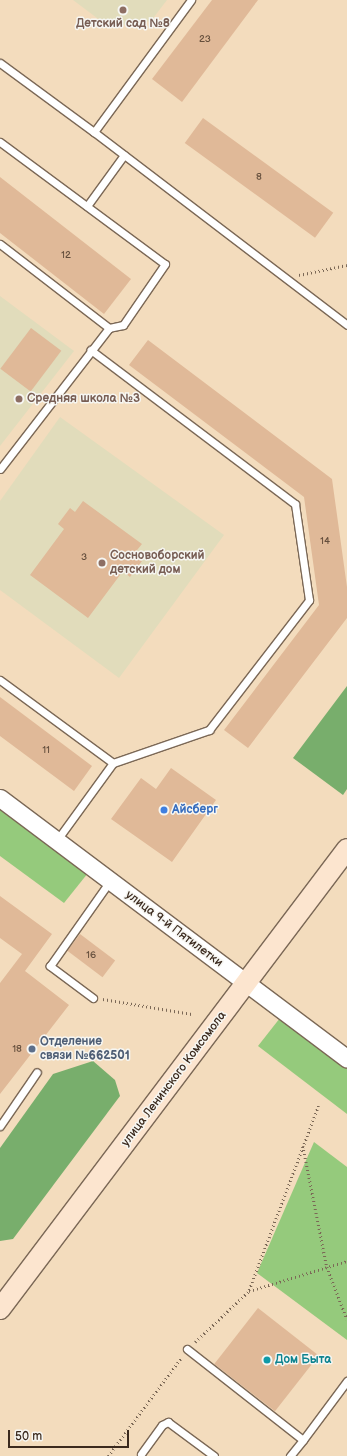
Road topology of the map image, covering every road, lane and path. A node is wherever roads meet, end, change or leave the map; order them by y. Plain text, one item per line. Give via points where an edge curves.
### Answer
1 (191, 0) edge
2 (0, 63) edge
3 (94, 132) junction
4 (0, 142) edge
5 (124, 156) junction
6 (87, 206) junction
7 (0, 244) edge
8 (347, 265) edge
9 (285, 278) junction
10 (347, 325) edge
11 (109, 328) junction
12 (91, 350) junction
13 (0, 469) edge
14 (0, 680) edge
15 (113, 763) junction
16 (0, 798) edge
17 (57, 841) junction
18 (347, 849) edge
19 (111, 881) junction
20 (246, 983) junction
21 (93, 998) joint
22 (192, 1014) dead end
23 (347, 1059) edge
24 (37, 1072) dead end
25 (318, 1106) dead end
26 (0, 1126) edge
27 (303, 1146) junction
28 (347, 1261) edge
29 (327, 1267) junction
30 (249, 1291) junction
31 (2, 1302) edge
32 (347, 1319) edge
33 (187, 1349) junction
34 (347, 1381) edge
35 (303, 1440) junction
36 (140, 1454) dead end
37 (108, 1456) edge
38 (214, 1456) edge
39 (290, 1456) edge

1 - 3 lane
2 - 3 lane
3 - 5 lane
4 - 6 lane
5 - 6 lane
5 - 9 lane
6 - 11 lane via 165,264 123,325
7 - 11 lane
8 - 9 path
9 - 10 lane
11 - 12 lane
12 - 13 lane
12 - 15 lane via 295,504 309,600 209,730
14 - 15 lane
15 - 17 lane
16 - 17 street, улица 9-й Пятилетки
17 - 19 street, улица 9-й Пятилетки
18 - 20 main road, улица Ленинского Комсомола
19 - 20 street, улица 9-й Пятилетки
19 - 21 lane via 50,966
20 - 23 street, улица 9-й Пятилетки
20 - 31 main road, улица Ленинского Комсомола
21 - 22 path
24 - 26 lane
25 - 27 path
27 - 29 path
27 - 30 path
28 - 29 path
29 - 30 path
29 - 32 path
30 - 33 path
33 - 35 lane
33 - 37 path
34 - 35 lane
35 - 39 lane
36 - 38 lane via 162,1425 168,1422

